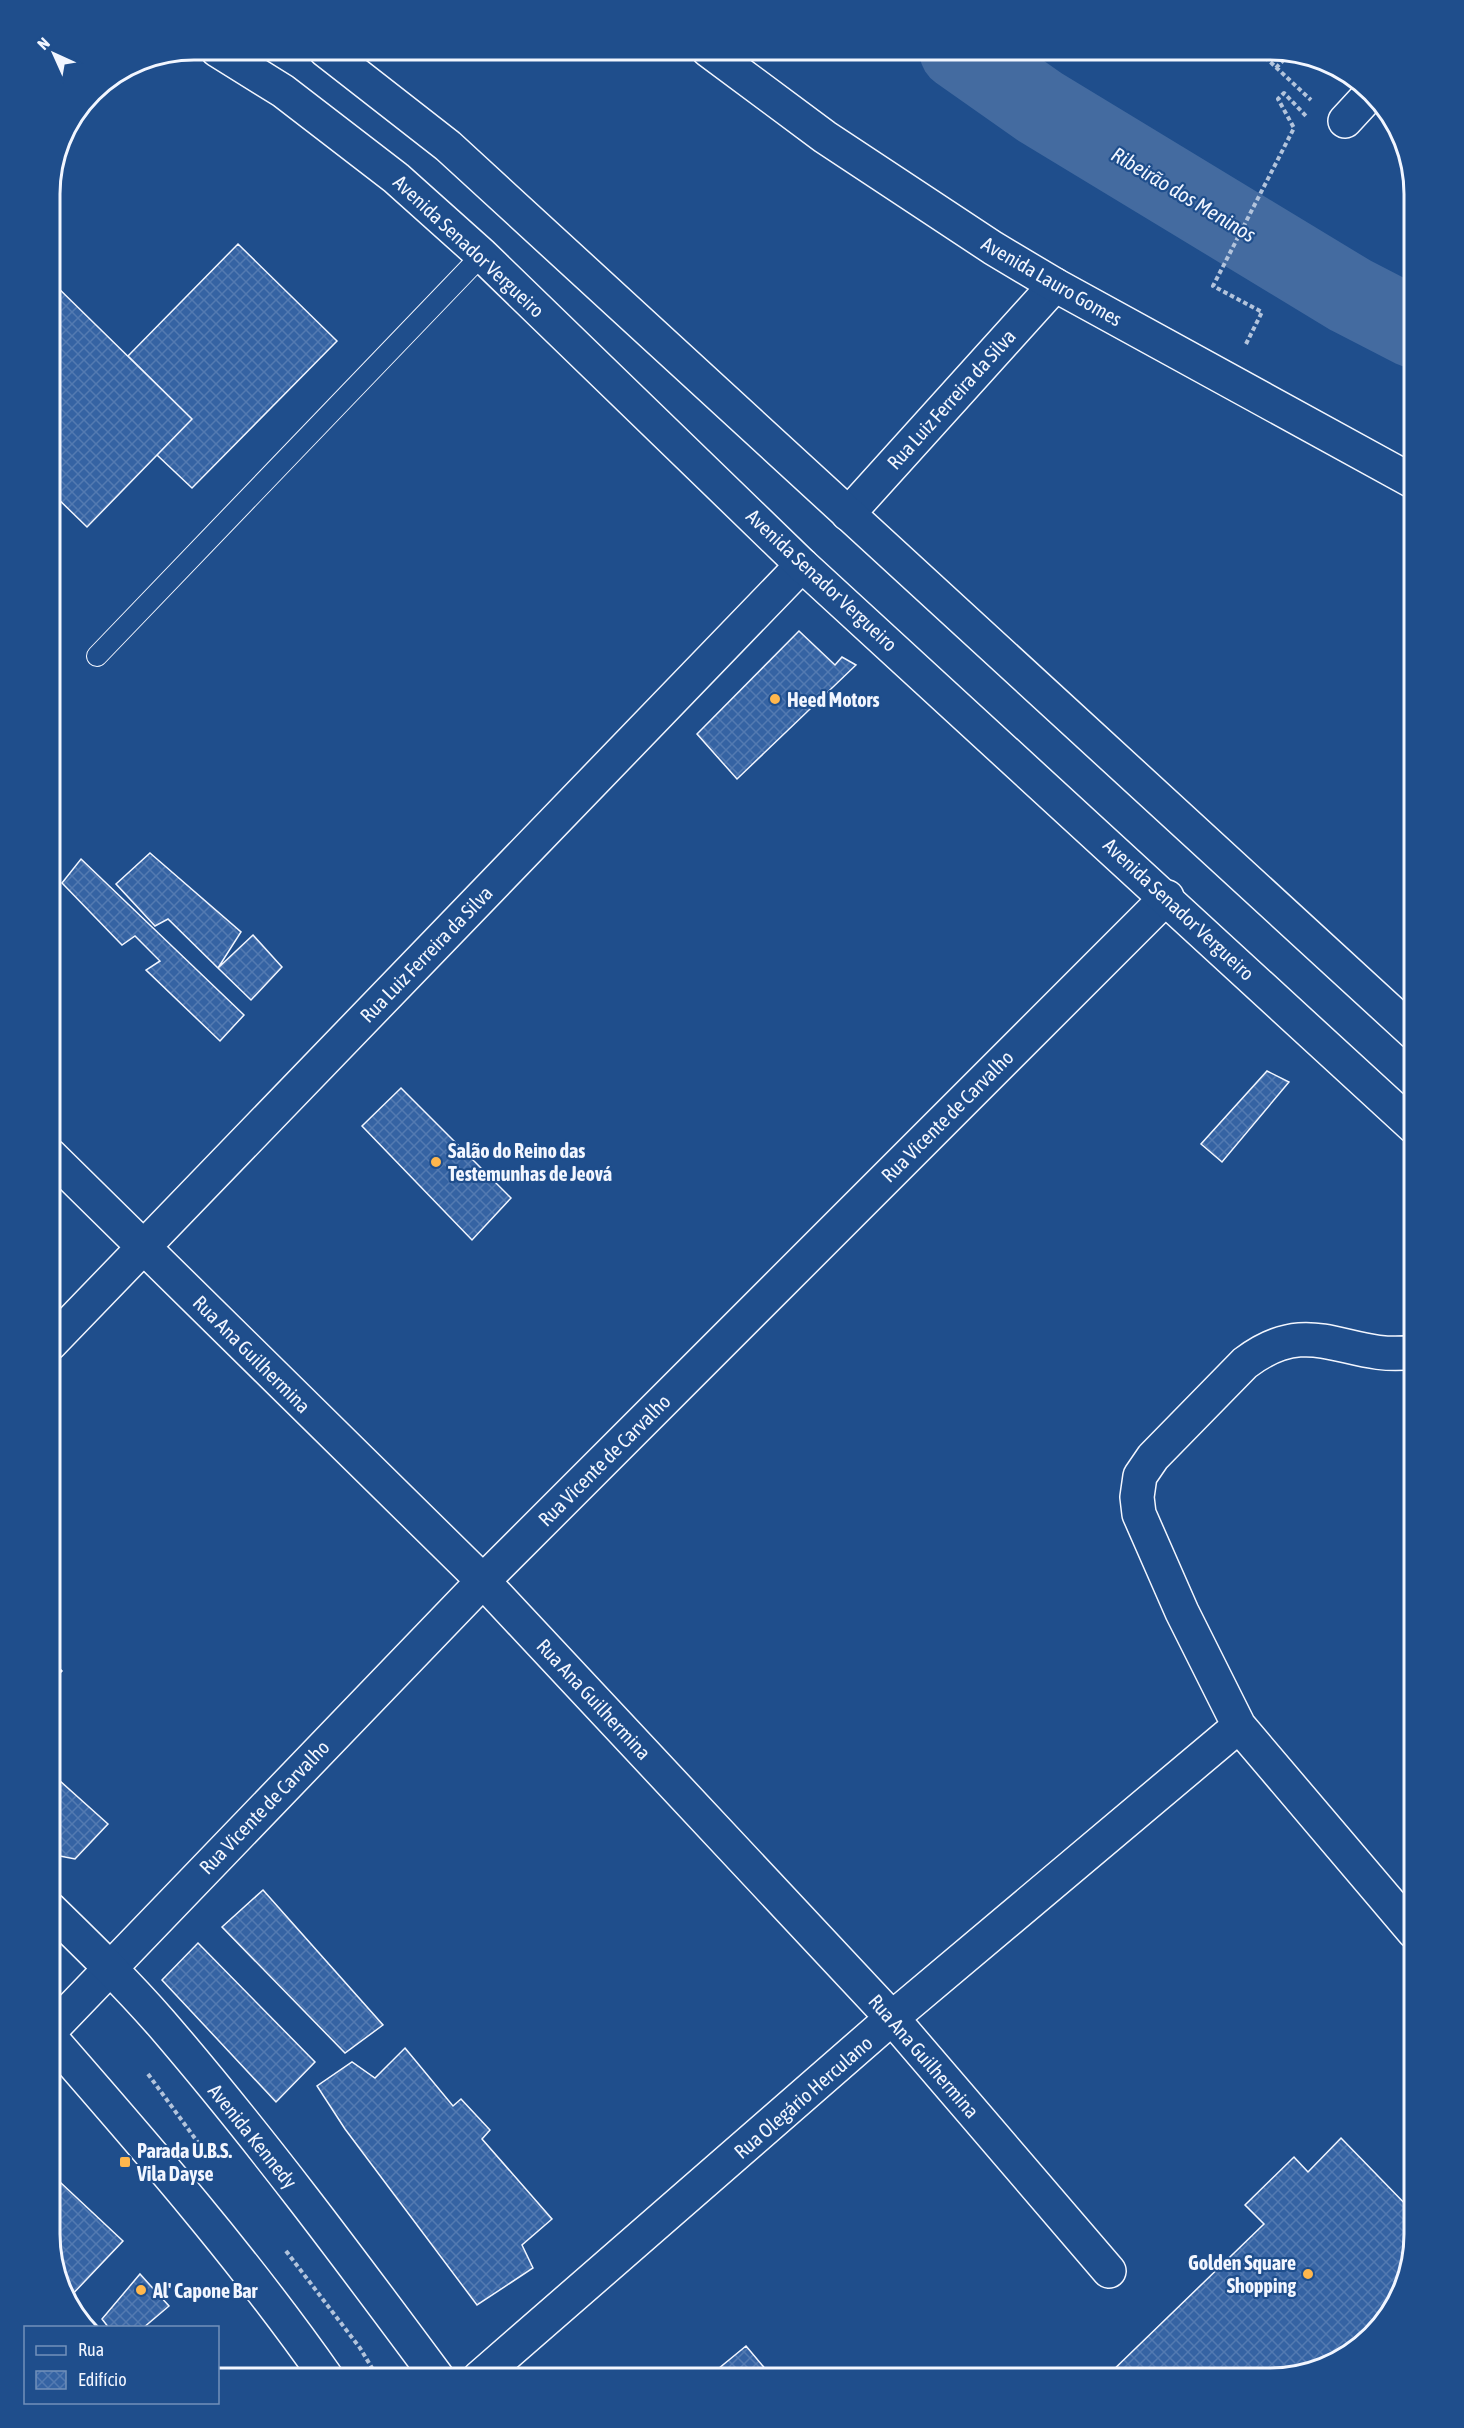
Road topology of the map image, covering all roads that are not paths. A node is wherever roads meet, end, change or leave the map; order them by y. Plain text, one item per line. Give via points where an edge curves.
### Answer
1 (233, 60) edge
2 (338, 60) edge
3 (721, 60) edge
4 (1365, 100) edge
5 (1345, 121) dead end
6 (482, 255) junction
7 (1055, 285) junction
8 (1404, 477) edge
9 (848, 514) junction
10 (802, 565) junction
11 (97, 656) dead end
12 (1167, 897) junction
13 (1404, 1024) edge
14 (1404, 1118) edge
15 (60, 1165) edge
16 (144, 1247) junction
17 (60, 1334) edge
18 (1404, 1353) edge
19 (483, 1581) junction
20 (1239, 1726) junction
21 (60, 1919) edge
22 (1404, 1920) edge
23 (110, 1968) junction
24 (892, 2018) junction
25 (60, 2020) edge
26 (60, 2049) edge
27 (1109, 2271) dead end
28 (320, 2368) edge
29 (430, 2368) edge
30 (490, 2368) edge

1 - 6 street, Avenida Senador Vergueiro via 283,91 396,178
2 - 9 street via 448,146
3 - 7 street, Avenida Lauro Gomes via 900,188
4 - 5 street
6 - 10 street, Avenida Senador Vergueiro
6 - 11 lane
7 - 8 street, Avenida Lauro Gomes
7 - 9 street, Rua Luiz Ferreira da Silva
9 - 13 street
10 - 12 street, Avenida Senador Vergueiro
10 - 16 street, Rua Luiz Ferreira da Silva
12 - 14 street, Avenida Senador Vergueiro
12 - 19 street, Rua Vicente de Carvalho
15 - 16 street, Rua Ana Guilhermina
16 - 17 street, Rua Luiz Ferreira da Silva
16 - 19 street, Rua Ana Guilhermina
18 - 20 street via 1384,1354 1317,1338 1263,1350 1245,1363 1140,1476 1137,1497 1145,1530
19 - 23 street, Rua Vicente de Carvalho
19 - 24 street, Rua Ana Guilhermina
20 - 22 street
20 - 24 street, Rua Olegário Herculano
21 - 23 street, Avenida Kennedy
23 - 25 street, Rua Vicente de Carvalho
23 - 29 street, Avenida Kennedy via 249,2128
24 - 27 street, Rua Ana Guilhermina
24 - 30 street, Rua Olegário Herculano
26 - 28 street via 276,2305

